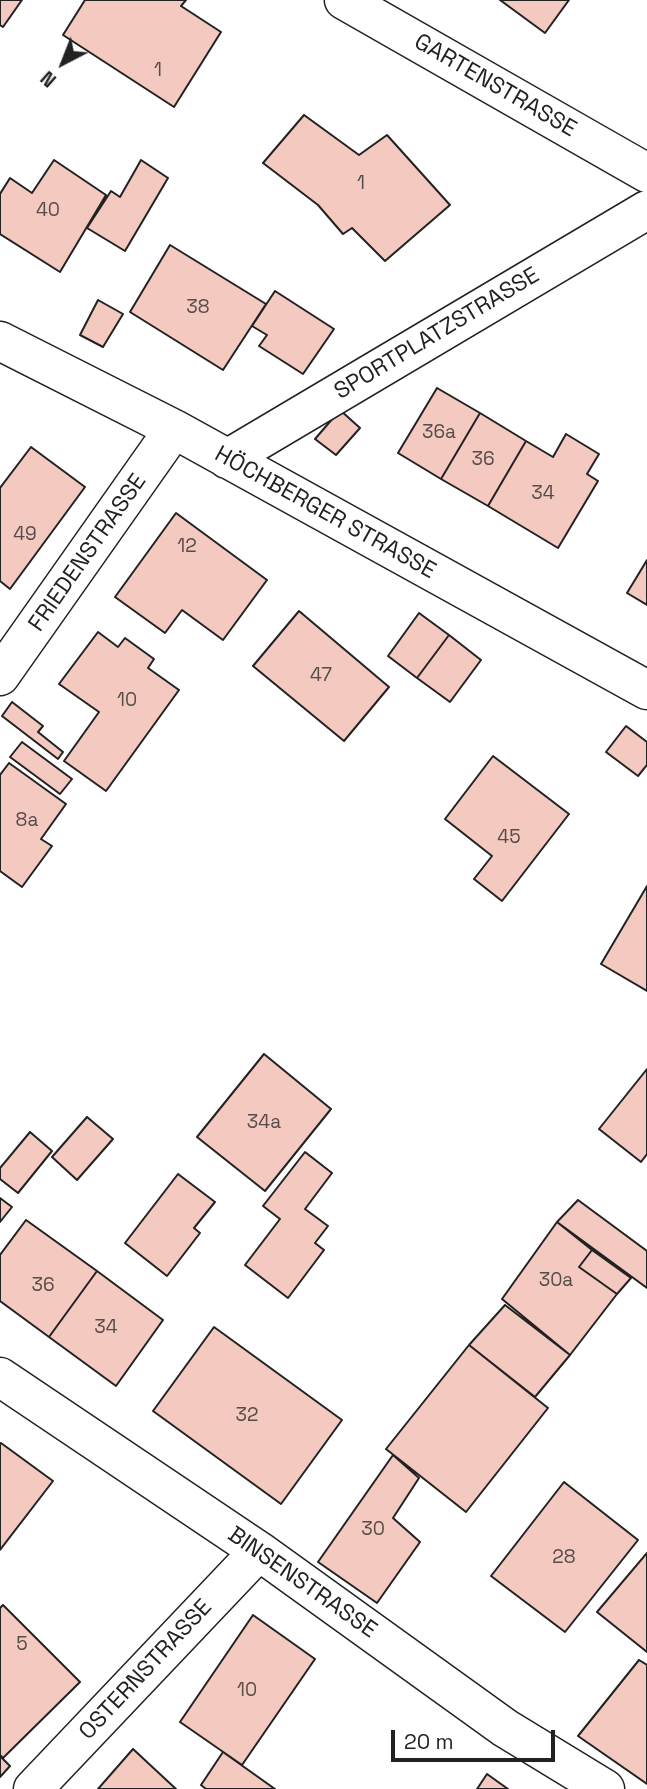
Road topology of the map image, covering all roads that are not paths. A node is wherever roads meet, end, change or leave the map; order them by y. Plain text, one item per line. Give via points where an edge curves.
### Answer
1 (344, 0) edge
2 (647, 173) edge
3 (647, 210) edge
4 (0, 341) edge
5 (174, 429) junction
6 (227, 459) junction
7 (0, 676) edge
8 (647, 690) edge
9 (0, 1377) edge
10 (259, 1550) junction
11 (33, 1789) edge
12 (605, 1789) edge

1 - 2 street, GARTENSTRASSE
3 - 6 street, SPORTPLATZSTRASSE
4 - 5 street, HÖCHBERGER STRASSE
5 - 6 street, HÖCHBERGER STRASSE
5 - 7 street, FRIEDENSTRASSE
6 - 8 street, HÖCHBERGER STRASSE
9 - 10 street, BINSENSTRASSE
10 - 11 street, OSTERNSTRASSE
10 - 12 street, BINSENSTRASSE via 505,1728

